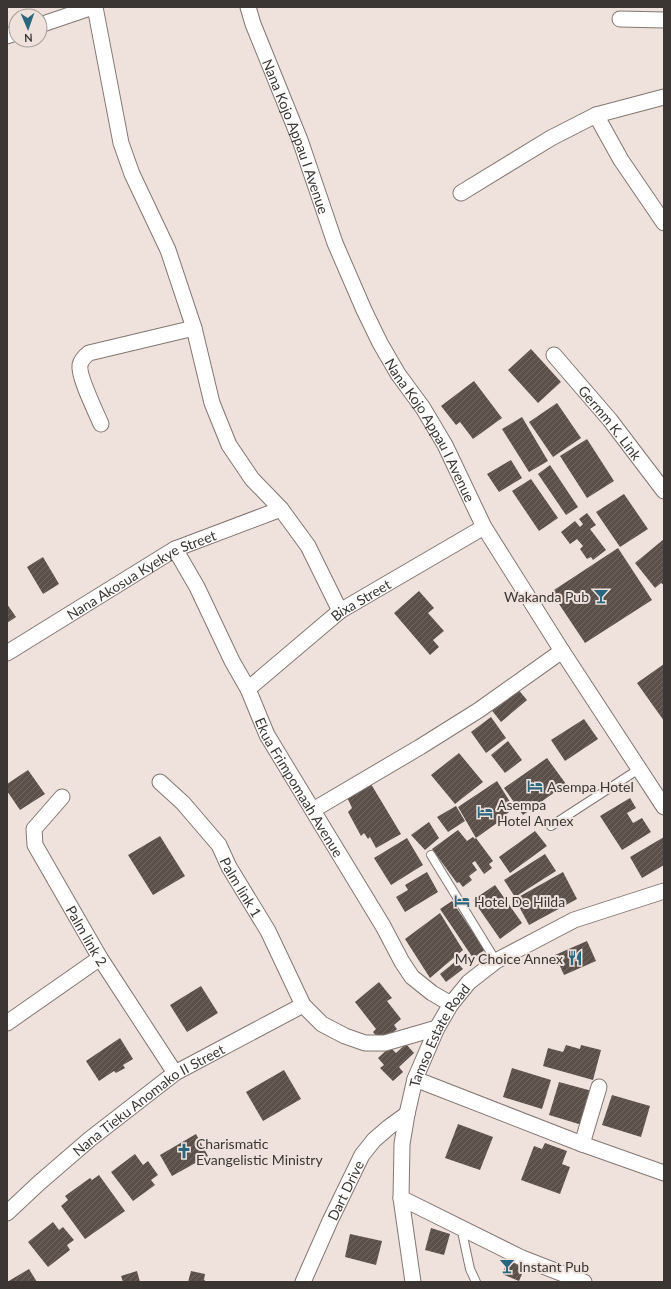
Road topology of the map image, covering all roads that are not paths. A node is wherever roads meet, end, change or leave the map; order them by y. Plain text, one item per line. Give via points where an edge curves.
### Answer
1 (94, 7) edge
2 (248, 7) edge
3 (620, 19) dead end
4 (664, 20) edge
5 (48, 22) edge
6 (664, 97) edge
7 (596, 116) junction
8 (460, 193) dead end
9 (664, 224) edge
10 (194, 328) junction
11 (554, 356) dead end
12 (101, 424) dead end
13 (664, 491) edge
14 (281, 509) junction
15 (484, 526) junction
16 (175, 549) junction
17 (340, 611) junction
18 (562, 651) junction
19 (7, 653) edge
20 (248, 689) junction
21 (639, 769) junction
22 (160, 782) dead end
23 (62, 797) dead end
24 (664, 807) edge
25 (313, 810) junction
26 (551, 826) dead end
27 (431, 855) dead end
28 (664, 891) edge
29 (100, 958) junction
30 (496, 961) junction
31 (451, 1004) junction
32 (303, 1005) junction
33 (7, 1023) edge
34 (437, 1028) junction
35 (175, 1073) junction
36 (415, 1080) junction
37 (599, 1087) dead end
38 (407, 1114) junction
39 (582, 1144) junction
40 (664, 1173) edge
41 (401, 1198) junction
42 (7, 1212) edge
43 (461, 1228) junction
44 (303, 1282) edge
45 (413, 1282) edge
46 (476, 1282) edge
47 (584, 1282) edge

1 - 5 street
1 - 10 street via 121,144 132,174 168,250
2 - 15 street, Nana Kojo Appau I Avenue via 300,140 335,242 364,310 398,374 423,408 445,445
3 - 4 street
6 - 7 street
7 - 8 street via 551,138
7 - 9 street
10 - 12 street via 89,353 83,358 80,366 81,375
10 - 14 street via 212,403 229,445 252,480
11 - 13 street, Germm K. Link via 610,420
14 - 16 street, Nana Akosua Kyekye Street
14 - 17 street via 308,546
15 - 17 street, Bixa Street
15 - 18 street, Nana Kojo Appau I Avenue
16 - 19 street, Nana Akosua Kyekye Street
16 - 20 street, Ekua Frimpomaah Avenue
17 - 20 street, Bixa Street
18 - 21 street, Nana Kojo Appau I Avenue
18 - 25 street via 479,710
20 - 25 street, Ekua Frimpomaah Avenue via 267,735
21 - 24 street, Nana Kojo Appau I Avenue
21 - 26 lane
22 - 32 street, Palm link 1 via 183,803 219,845 229,867 268,931
23 - 29 street, Palm link 2 via 34,829 35,845
25 - 31 street, Ekua Frimpomaah Avenue via 412,977
27 - 30 lane
28 - 30 street, Tamso Estate Road via 574,920
29 - 33 street
29 - 35 street, Palm link 2
30 - 31 street, Tamso Estate Road via 470,982
31 - 34 street, Tamso Estate Road
32 - 34 street, Palm link 1 via 322,1024 364,1042 385,1043
32 - 35 street, Nana Tieku Anomako II Street
34 - 36 street, Tamso Estate Road
35 - 42 street, Nana Tieku Anomako II Street via 90,1139
36 - 38 street, Tamso Estate Road
36 - 39 street
37 - 39 street
38 - 41 street, Tamso Estate Road via 402,1144
38 - 44 street, Dart Drive via 374,1140 362,1155
39 - 40 street
41 - 43 street
41 - 45 street, Tamso Estate Road
43 - 46 lane via 470,1269
43 - 47 street via 522,1258

